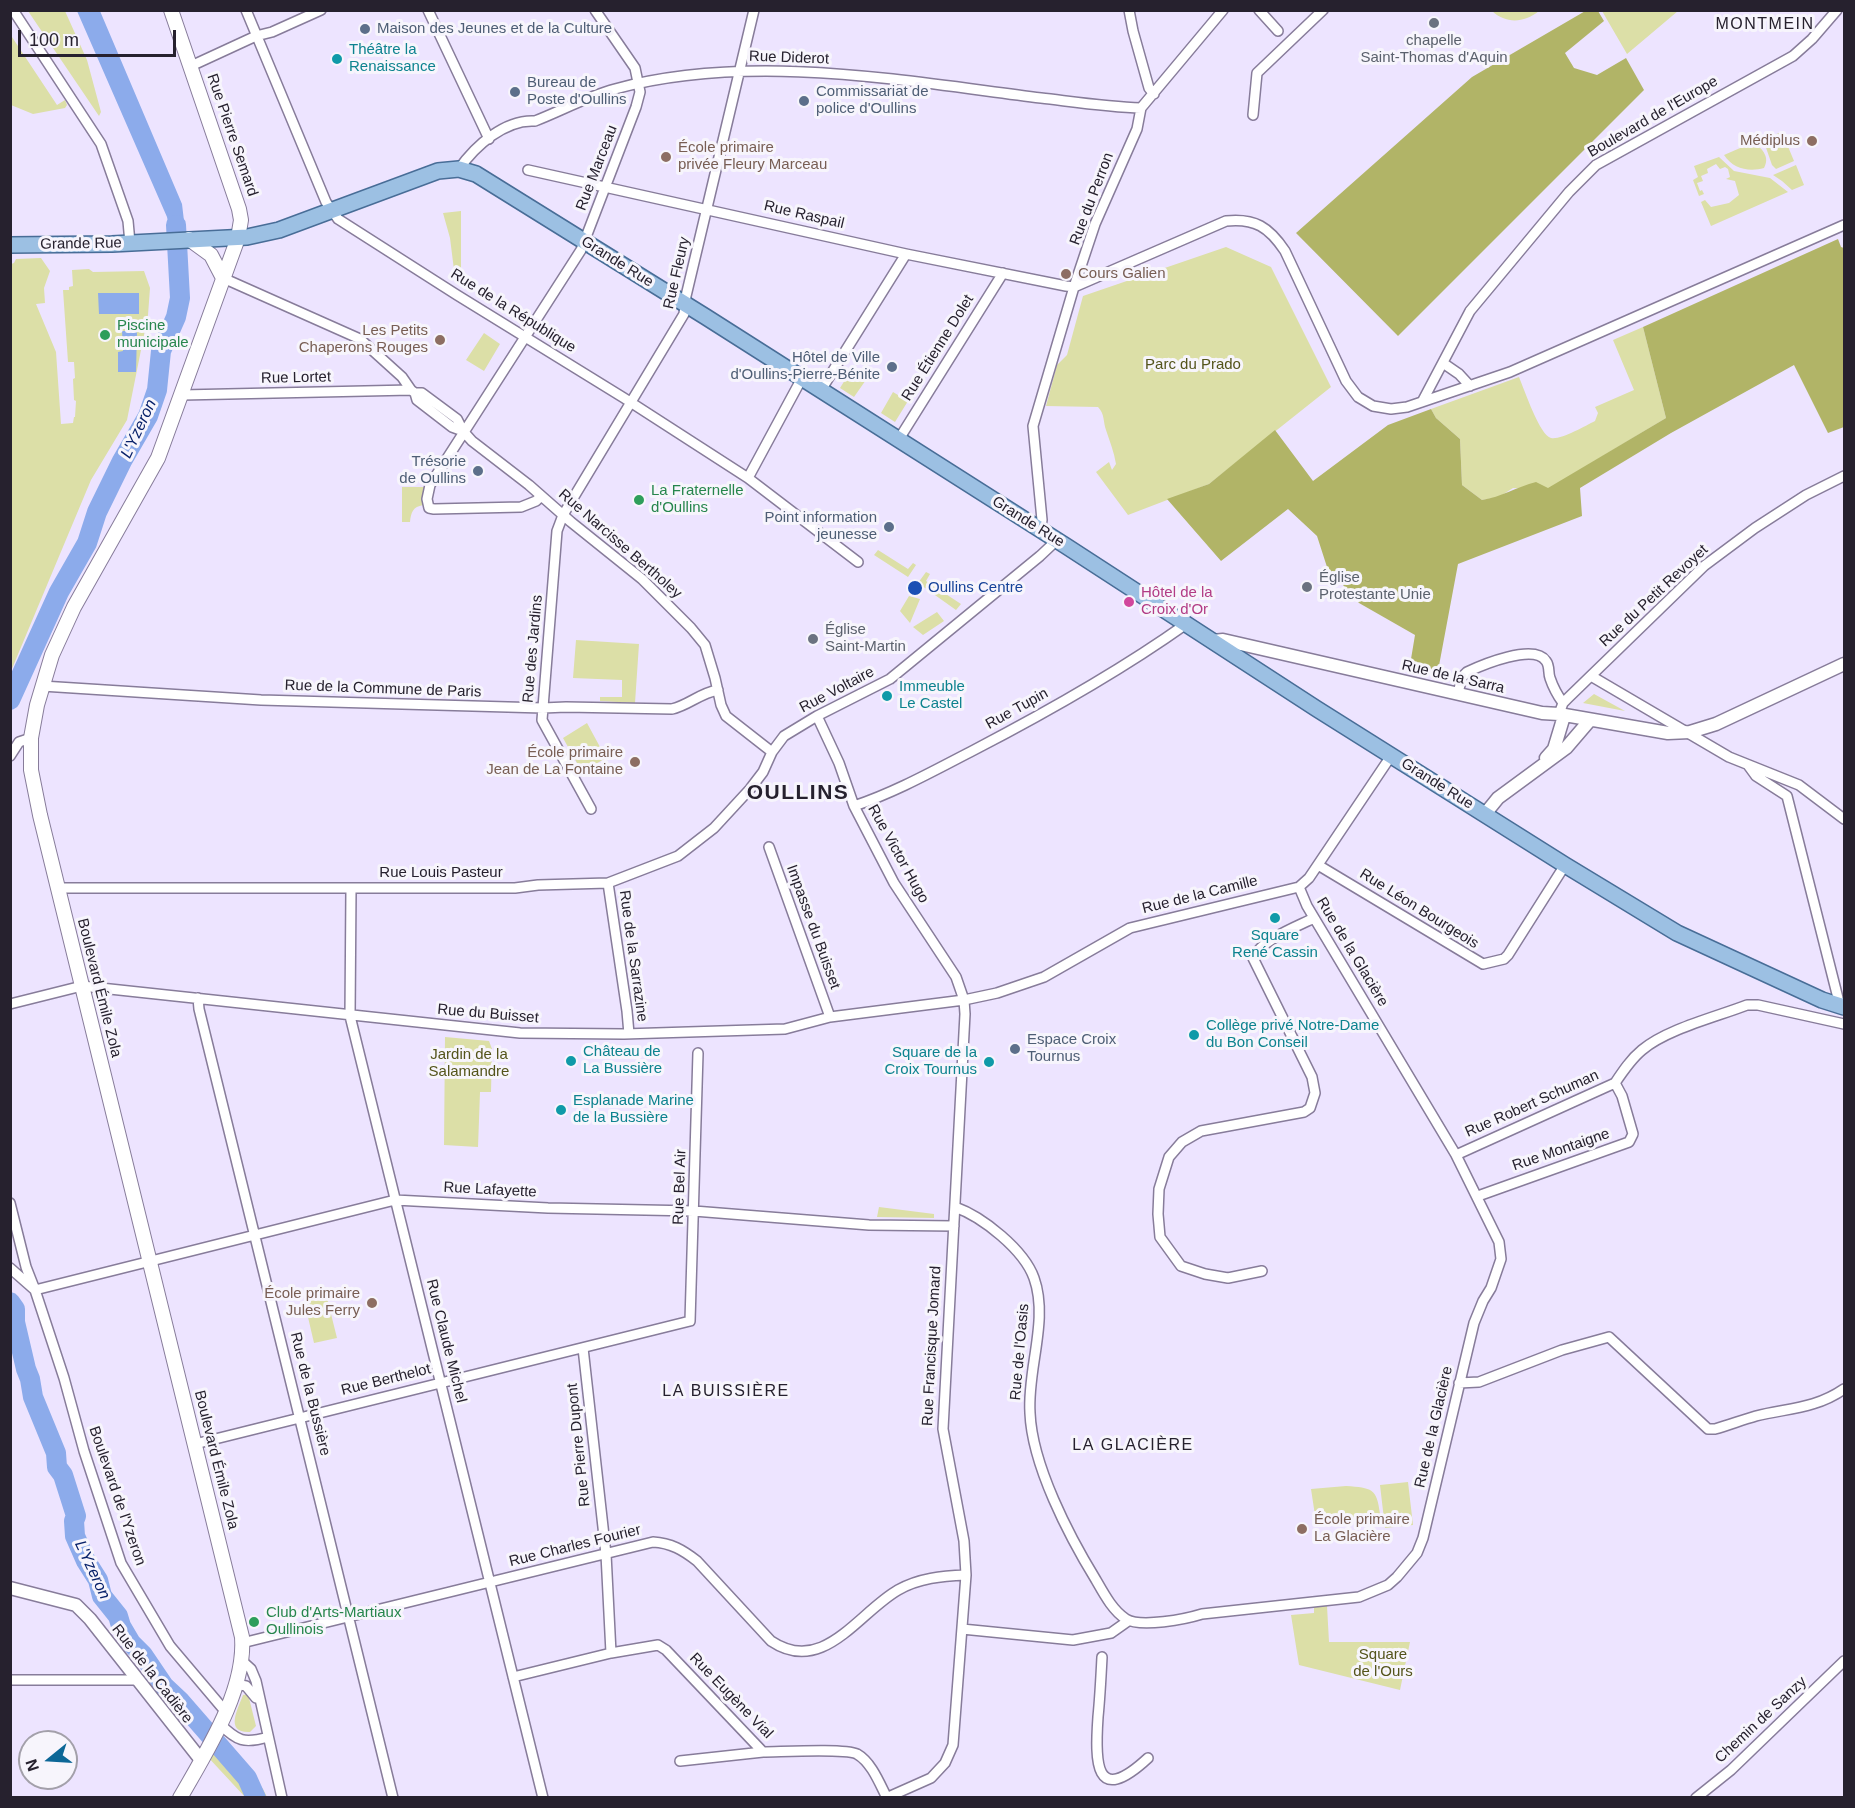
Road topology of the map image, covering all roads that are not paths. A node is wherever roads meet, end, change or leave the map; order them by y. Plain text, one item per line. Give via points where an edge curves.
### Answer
1 (13, 10) edge
2 (171, 10) edge
3 (246, 10) edge
4 (321, 10) edge
5 (428, 10) edge
6 (595, 10) edge
7 (754, 10) edge
8 (1129, 10) edge
9 (1223, 10) edge
10 (1259, 10) edge
11 (1323, 10) edge
12 (1837, 10) edge
13 (256, 36) junction
14 (1283, 36) junction
15 (191, 66) junction
16 (740, 71) junction
17 (639, 84) junction
18 (1154, 94) junction
19 (1141, 108) junction
20 (1253, 115) dead end
21 (489, 139) junction
22 (459, 169) junction
23 (528, 170) dead end
24 (606, 186) junction
25 (707, 209) junction
26 (331, 210) junction
27 (1845, 225) edge
28 (237, 238) junction
29 (585, 241) junction
30 (130, 243) junction
31 (10, 245) edge
32 (211, 246) junction
33 (906, 254) junction
34 (1089, 265) junction
35 (1108, 272) junction
36 (1003, 273) junction
37 (223, 278) junction
38 (1074, 286) junction
39 (685, 305) junction
40 (526, 337) junction
41 (1443, 363) junction
42 (801, 378) junction
43 (1470, 386) junction
44 (821, 390) junction
45 (413, 392) junction
46 (182, 395) junction
47 (1422, 402) junction
48 (632, 403) junction
49 (463, 431) junction
50 (899, 439) junction
51 (1845, 476) edge
52 (748, 478) junction
53 (541, 496) junction
54 (563, 515) junction
55 (1040, 530) junction
56 (1057, 540) junction
57 (858, 562) dead end
58 (1186, 624) junction
59 (1212, 641) junction
60 (1845, 664) edge
61 (1591, 676) junction
62 (42, 686) junction
63 (718, 690) junction
64 (1458, 693) junction
65 (543, 708) junction
66 (1562, 711) junction
67 (817, 716) junction
68 (1590, 720) junction
69 (1690, 732) junction
70 (31, 738) junction
71 (772, 752) junction
72 (10, 756) edge
73 (1392, 756) junction
74 (1748, 765) junction
75 (1540, 766) junction
76 (854, 806) junction
77 (591, 809) dead end
78 (1485, 814) junction
79 (1845, 819) edge
80 (769, 847) dead end
81 (1318, 865) junction
82 (1565, 865) junction
83 (608, 883) junction
84 (1299, 886) junction
85 (58, 888) junction
86 (351, 889) junction
87 (1315, 920) junction
88 (82, 986) junction
89 (198, 998) junction
90 (964, 1000) junction
91 (10, 1004) edge
92 (1842, 1007) edge
93 (350, 1016) junction
94 (830, 1017) junction
95 (1845, 1024) edge
96 (629, 1034) junction
97 (698, 1053) dead end
98 (1615, 1083) junction
99 (1456, 1155) junction
100 (1478, 1196) junction
101 (395, 1200) junction
102 (10, 1203) edge
103 (955, 1207) junction
104 (694, 1211) junction
105 (954, 1226) junction
106 (255, 1236) junction
107 (150, 1260) junction
108 (27, 1267) junction
109 (14, 1270) edge
110 (1262, 1271) dead end
111 (35, 1290) junction
112 (690, 1321) joint
113 (583, 1348) junction
114 (440, 1383) junction
115 (1459, 1383) junction
116 (1845, 1389) edge
117 (300, 1416) junction
118 (195, 1444) junction
119 (606, 1554) junction
120 (966, 1575) junction
121 (489, 1582) junction
122 (10, 1588) edge
123 (348, 1617) junction
124 (1128, 1621) junction
125 (962, 1629) junction
126 (242, 1643) junction
127 (611, 1653) junction
128 (1102, 1657) dead end
129 (241, 1660) junction
130 (1845, 1661) edge
131 (513, 1677) junction
132 (10, 1680) edge
133 (137, 1680) junction
134 (235, 1684) junction
135 (259, 1702) junction
136 (221, 1722) junction
137 (268, 1737) junction
138 (763, 1752) junction
139 (203, 1756) junction
140 (1148, 1758) dead end
141 (680, 1761) dead end
142 (180, 1797) edge
143 (282, 1797) edge
144 (393, 1797) edge
145 (543, 1797) edge
146 (886, 1797) edge
147 (1696, 1797) edge

1 - 30 street via 101,144 128,220
2 - 15 main road, Rue Pierre Semard
3 - 13 street, Rue de la République
4 - 13 street
5 - 21 street
6 - 17 street via 635,68
7 - 16 street, Rue Fleury
8 - 18 street via 1132,31
9 - 18 street, Rue du Perron
10 - 14 street
11 - 14 street
12 - 41 street, Boulevard de l'Europe via 1793,56 1596,165 1470,310
13 - 15 street
13 - 26 street, Rue de la République
14 - 20 street via 1257,73
15 - 28 main road, Rue Pierre Semard via 239,209
16 - 17 street, Rue Diderot
16 - 19 street, Rue Diderot via 844,75
16 - 25 street, Rue Fleury
17 - 21 street, Rue Diderot via 613,89 535,121 524,121
17 - 24 street, Rue Marceau via 636,107
18 - 19 street, Rue du Perron
19 - 34 street, Rue du Perron via 1137,129 1095,224
21 - 22 street, Rue Diderot
22 - 26 main road via 438,171
22 - 29 main road, Grande Rue via 476,174
23 - 24 street, Rue Raspail
24 - 25 street, Rue Raspail
24 - 29 street, Rue Marceau
25 - 33 street, Rue Raspail
25 - 39 street, Rue Fleury
26 - 28 main road via 268,233
26 - 40 street, Rue de la République via 343,223
27 - 43 street
28 - 32 main road
28 - 37 main road, Boulevard Émile Zola
29 - 39 main road, Grande Rue
29 - 40 street, Rue Marceau
30 - 31 main road, Grande Rue
30 - 32 main road, Grande Rue via 189,240
32 - 37 main road
33 - 36 street, Rue Raspail
33 - 44 street
34 - 35 street
34 - 38 street, Rue du Perron
35 - 38 street
35 - 47 street via 1226,221 1252,221 1274,236 1285,251 1346,381 1358,397 1385,409
36 - 38 street, Rue Raspail
36 - 50 street, Rue Étienne Dolet
37 - 45 street, Rue Narcisse Bertholey via 360,339
37 - 46 main road, Boulevard Émile Zola
38 - 55 street, Rue du Perron via 1033,426
39 - 42 main road, Grande Rue
39 - 48 street, Rue Fleury via 679,325
40 - 48 street, Rue de la République
40 - 49 street, Rue Marceau
41 - 43 street
41 - 47 street, Boulevard de l'Europe
42 - 44 main road, Grande Rue
42 - 52 street
43 - 47 street
44 - 50 main road, Grande Rue
45 - 46 street, Rue Lortet
45 - 49 street, Rue Narcisse Bertholey via 417,400
46 - 62 main road, Boulevard Émile Zola via 158,458 74,607
48 - 52 street, Rue de la République
48 - 54 street, Rue Fleury
49 - 53 street, Rue Narcisse Bertholey
49 - 53 street, Rue Marceau via 430,485 429,508 521,507
50 - 55 main road, Grande Rue
51 - 61 street, Rue du Petit Revoyet via 1806,495 1704,566
52 - 57 street, Rue de la République
53 - 54 street, Rue Narcisse Bertholey
54 - 63 street, Rue Narcisse Bertholey via 642,579 691,628 705,645
54 - 65 street, Rue des Jardins via 557,531
55 - 56 main road, Grande Rue
56 - 58 main road, Grande Rue
56 - 67 street, Rue Voltaire via 890,679
58 - 59 main road, Grande Rue
58 - 76 street, Rue Tupin via 1017,728 879,798
59 - 64 street, Rue de la Sarra via 1223,640
59 - 73 main road, Grande Rue
60 - 69 street, Rue de la Sarra via 1716,724
61 - 66 street, Rue du Petit Revoyet
61 - 69 street
62 - 65 street, Rue de la Commune de Paris via 261,700
62 - 70 main road, Boulevard Émile Zola
63 - 65 street, Rue de la Commune de Paris via 705,692 672,710
63 - 71 street, Rue Narcisse Bertholey via 726,716
64 - 66 street, Rue de la Sarra via 1542,713
64 - 66 street via 1467,672 1512,655 1532,654 1546,661
65 - 77 street, Rue des Jardins via 542,720
66 - 68 street, Rue de la Sarra
66 - 75 street via 1554,749
67 - 71 street, Rue Voltaire via 784,736
67 - 76 street, Rue Victor Hugo
68 - 69 street, Rue de la Sarra via 1668,733
68 - 75 street via 1566,748
69 - 74 street
70 - 72 street via 19,742
70 - 85 main road, Boulevard Émile Zola via 31,770
71 - 83 street, Rue Louis Pasteur via 763,772 708,833 678,856
73 - 78 main road, Grande Rue
73 - 81 street
74 - 79 street via 1799,785
74 - 92 street via 1756,776 1788,796
75 - 78 street via 1498,798
76 - 90 street, Rue Victor Hugo via 894,883 956,977
78 - 82 main road, Grande Rue
80 - 94 street, Impasse du Buisset
81 - 82 street, Rue Léon Bourgeois via 1483,964 1508,955
81 - 84 street
82 - 92 main road, Grande Rue via 1677,933
83 - 86 street, Rue Louis Pasteur
83 - 96 street, Rue de la Sarrazine
84 - 87 street, Rue de la Glacière
84 - 90 street, Rue de la Camille via 1130,928 1044,977
85 - 86 street, Rue Louis Pasteur
85 - 88 main road, Boulevard Émile Zola
86 - 93 street, Rue Claude Michel
87 - 99 street, Rue de la Glacière
87 - 110 street via 1264,944 1253,958 1311,1077 1314,1102 1304,1112 1201,1131 1182,1142 1169,1156 1159,1189 1160,1237 1181,1266 1228,1278
88 - 89 street, Rue du Buisset
88 - 91 street, Rue du Buisset
88 - 107 main road, Boulevard Émile Zola
89 - 93 street, Rue du Buisset
89 - 106 street, Rue de la Bussière
90 - 94 street, Rue du Buisset
90 - 103 street, Rue Francisque Jomard
93 - 96 street, Rue du Buisset via 520,1034
93 - 101 street, Rue Claude Michel
94 - 96 street, Rue du Buisset via 785,1029
95 - 98 street, Rue Robert Schuman via 1747,1005 1661,1037 1642,1050
97 - 104 street, Rue Bel Air
98 - 99 street, Rue Robert Schuman
98 - 100 street, Rue Montaigne via 1633,1134 1629,1142
99 - 100 street, Rue de la Glacière
100 - 115 street, Rue de la Glacière via 1499,1242 1501,1259 1474,1323
101 - 104 street, Rue Lafayette
101 - 106 street, Rue Lafayette
101 - 114 street, Rue Claude Michel
102 - 108 street
103 - 105 street, Rue Francisque Jomard
103 - 124 street, Rue de l'Oasis via 982,1221 1022,1256 1034,1277 1040,1301 1031,1373 1030,1414 1036,1452 1073,1542 1110,1603
104 - 105 street, Rue Lafayette via 869,1225
104 - 112 street, Rue Bel Air
105 - 120 street, Rue Francisque Jomard via 942,1429 964,1541
106 - 107 street, Rue Lafayette
106 - 117 street, Rue de la Bussière
107 - 111 street, Rue Lafayette
107 - 118 main road, Boulevard Émile Zola
108 - 109 street, Boulevard de l'Yzeron via 24,1271
108 - 111 street
109 - 111 street, Boulevard de l'Yzeron
111 - 136 street, Boulevard de l'Yzeron via 121,1563
112 - 113 street, Rue Berthelot
113 - 114 street, Rue Berthelot
113 - 119 street, Rue Pierre Dupont
114 - 117 street, Rue Berthelot
114 - 121 street, Rue Claude Michel
115 - 116 street via 1479,1382 1562,1350 1609,1337 1708,1429 1802,1408
115 - 124 street, Rue de la Glacière via 1424,1538 1412,1561 1388,1585 1359,1598 1143,1623
117 - 118 street, Rue Berthelot
117 - 123 street, Rue de la Bussière
118 - 126 main road, Boulevard Émile Zola
119 - 120 street, Rue Charles Fourier via 653,1542 673,1545 697,1561 771,1641 803,1653 832,1642 900,1589 935,1577
119 - 121 street, Rue Charles Fourier
119 - 127 street, Rue Pierre Dupont
120 - 125 street, Rue Francisque Jomard
121 - 123 street, Rue Charles Fourier
121 - 131 street, Rue Claude Michel
122 - 133 street, Rue de la Cadière via 76,1605
123 - 126 street, Rue Charles Fourier
123 - 144 street, Rue de la Bussière
124 - 125 street, Rue de la Glacière via 1112,1633 1073,1640
125 - 146 street, Rue Francisque Jomard via 953,1744 945,1763 931,1778
126 - 129 main road, Boulevard Émile Zola
127 - 131 street
127 - 138 street, Rue Eugène Vial via 658,1645 666,1650
128 - 140 street via 1098,1770 1103,1778 1122,1779
129 - 134 main road, Boulevard Émile Zola
129 - 135 street via 254,1675
130 - 147 street, Chemin de Sanzy via 1731,1770
131 - 145 street, Rue Claude Michel
132 - 133 street
133 - 139 street, Rue de la Cadière
134 - 135 street via 251,1689
134 - 136 main road, Boulevard Émile Zola
135 - 137 street
136 - 137 street, Boulevard de l'Yzeron via 237,1739
136 - 139 main road, Boulevard Émile Zola
137 - 143 street
138 - 141 street
138 - 146 street, Rue Eugène Vial via 856,1754 872,1770
139 - 142 main road, Boulevard Émile Zola

